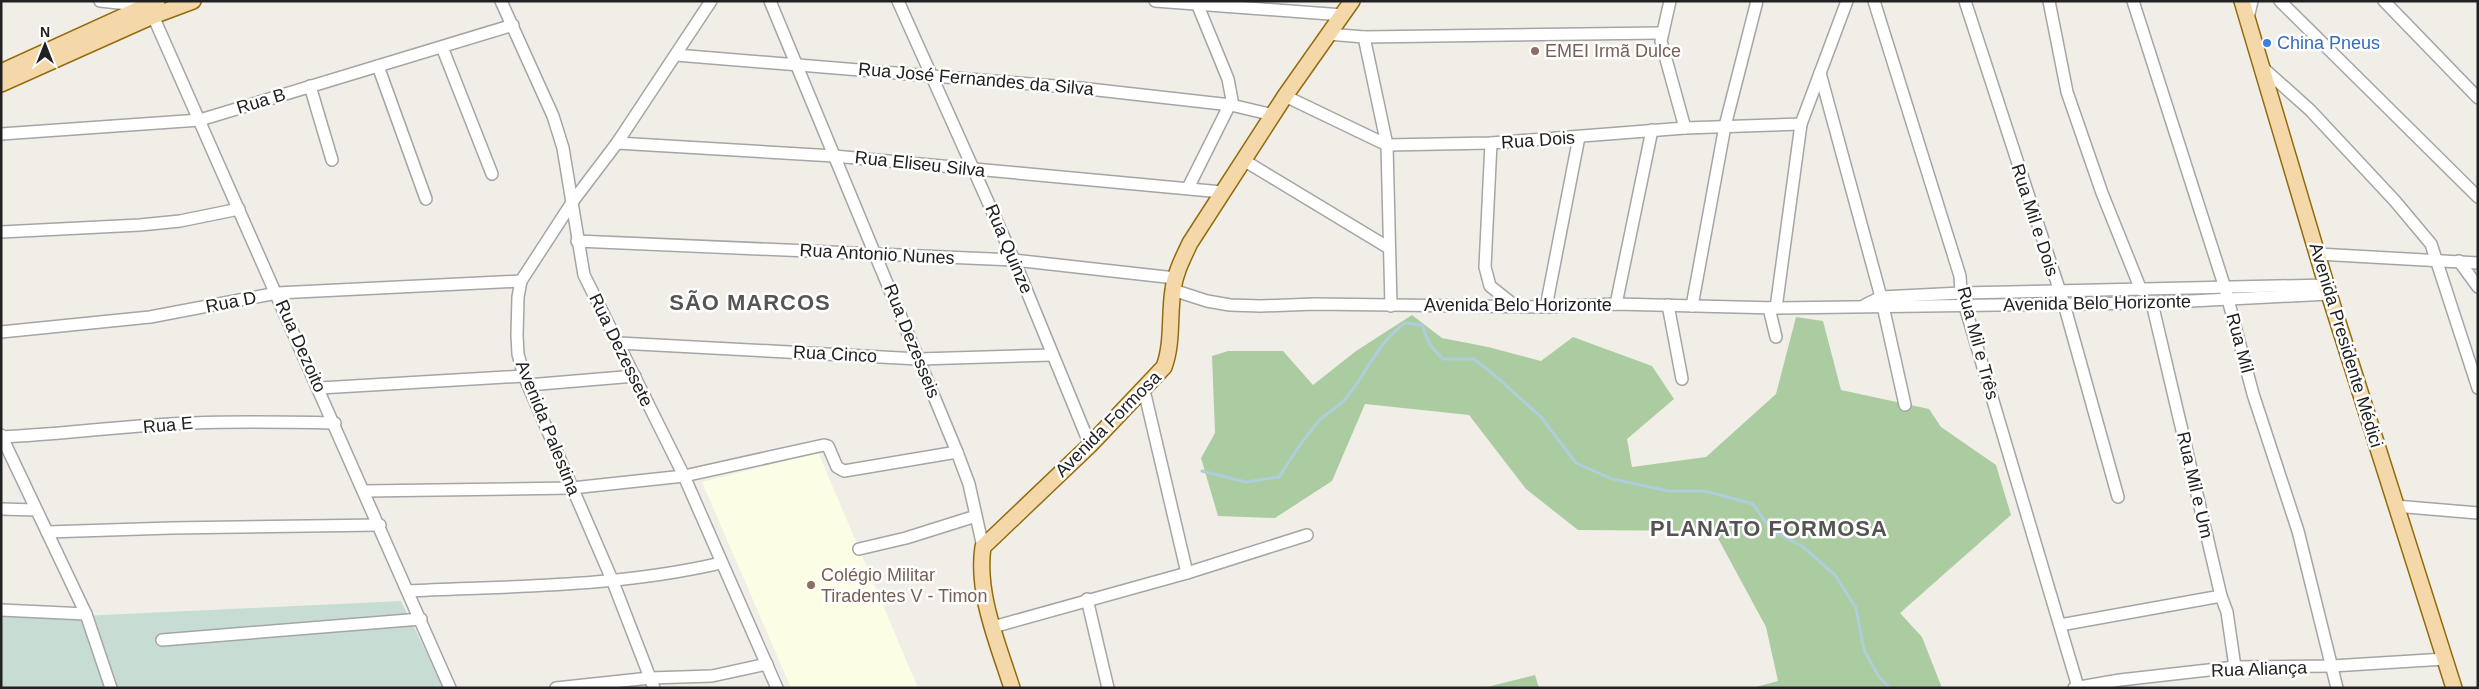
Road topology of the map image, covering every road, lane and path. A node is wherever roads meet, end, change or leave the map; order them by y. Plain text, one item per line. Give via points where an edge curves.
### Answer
1 (100, 1) edge
2 (193, 1) edge
3 (502, 1) edge
4 (711, 1) edge
5 (770, 1) edge
6 (898, 1) edge
7 (1155, 1) edge
8 (1352, 1) edge
9 (1670, 1) edge
10 (1757, 1) edge
11 (1847, 1) edge
12 (1874, 1) edge
13 (1965, 1) edge
14 (2049, 1) edge
15 (2133, 1) edge
16 (2242, 1) edge
17 (2252, 1) edge
18 (2280, 1) edge
19 (2384, 1) edge
20 (1197, 3) edge
21 (168, 5) edge
22 (152, 8) edge
23 (1343, 15) junction
24 (2248, 18) junction
25 (513, 25) junction
26 (1328, 34) junction
27 (1661, 34) junction
28 (1364, 36) junction
29 (442, 47) junction
30 (676, 54) junction
31 (40, 61) junction
32 (795, 63) junction
33 (378, 66) junction
34 (2262, 67) junction
35 (1, 72) edge
36 (1820, 73) junction
37 (932, 75) junction
38 (1, 84) edge
39 (310, 86) junction
40 (1285, 96) junction
41 (2478, 98) edge
42 (1231, 105) junction
43 (1273, 115) junction
44 (200, 120) junction
45 (1801, 124) junction
46 (1725, 126) junction
47 (1685, 128) junction
48 (1652, 130) junction
49 (1, 134) edge
50 (1579, 138) junction
51 (617, 143) junction
52 (1491, 143) junction
53 (1388, 145) junction
54 (834, 156) junction
55 (332, 160) dead end
56 (1245, 161) junction
57 (975, 170) junction
58 (492, 174) dead end
59 (1188, 188) junction
60 (1222, 192) junction
61 (2478, 197) edge
62 (426, 199) dead end
63 (573, 201) junction
64 (239, 209) junction
65 (1, 232) edge
66 (577, 241) junction
67 (1389, 248) junction
68 (876, 254) junction
69 (2318, 254) junction
70 (1014, 260) junction
71 (2436, 260) junction
72 (2458, 262) junction
73 (2478, 263) edge
74 (521, 281) junction
75 (1174, 284) junction
76 (2478, 287) edge
77 (2225, 288) junction
78 (2141, 290) junction
79 (2328, 290) junction
80 (2059, 292) junction
81 (277, 293) junction
82 (1961, 293) junction
83 (2228, 300) junction
84 (1882, 302) junction
85 (2152, 303) junction
86 (1616, 304) junction
87 (2064, 304) junction
88 (1514, 305) junction
89 (1392, 306) junction
90 (1668, 306) junction
91 (1692, 306) junction
92 (1546, 307) junction
93 (1965, 307) junction
94 (1773, 308) junction
95 (1, 332) edge
96 (1776, 338) dead end
97 (618, 343) junction
98 (2464, 345) junction
99 (1052, 355) junction
100 (918, 358) junction
101 (2478, 359) edge
102 (634, 376) junction
103 (1682, 379) dead end
104 (526, 381) junction
105 (320, 388) junction
106 (2478, 388) edge
107 (1144, 390) junction
108 (1904, 405) dead end
109 (335, 423) junction
110 (2, 436) edge
111 (1090, 445) junction
112 (956, 452) junction
113 (684, 476) junction
114 (572, 488) junction
115 (365, 491) junction
116 (2118, 498) dead end
117 (2395, 506) junction
118 (1, 509) edge
119 (36, 510) junction
120 (2478, 513) edge
121 (976, 516) junction
122 (380, 525) junction
123 (46, 532) junction
124 (1307, 535) dead end
125 (983, 547) junction
126 (859, 549) dead end
127 (721, 563) junction
128 (1187, 573) junction
129 (613, 582) junction
130 (408, 591) junction
131 (2221, 596) junction
132 (1087, 599) junction
133 (1, 610) edge
134 (86, 614) junction
135 (421, 619) junction
136 (2060, 624) junction
137 (993, 627) junction
138 (162, 640) dead end
139 (2445, 659) junction
140 (767, 664) junction
141 (2332, 666) junction
142 (2235, 667) junction
143 (652, 683) edge
144 (2076, 687) edge
145 (111, 688) edge
146 (450, 688) edge
147 (556, 688) edge
148 (777, 688) edge
149 (1012, 688) edge
150 (1108, 688) edge
151 (2337, 688) edge
152 (2454, 688) edge

1 - 22 street
2 - 21 main road
3 - 25 street, Rua Dezessete
4 - 30 street, Avenida Palestina
5 - 32 street, Rua Dezesseis
6 - 37 street, Rua Quinze
7 - 20 street
8 - 23 main road, Avenida Formosa
9 - 27 street
10 - 46 street
11 - 36 street
12 - 82 street, Rua Mil e Três via 1958,267
13 - 80 street, Rua Mil e Dois
14 - 78 street via 2067,92 2102,193
15 - 77 street, Rua Mil
16 - 24 main road, Avenida Presidente Médici
17 - 24 street
18 - 61 street
19 - 41 street
20 - 23 street
20 - 42 street via 1228,79
21 - 22 main road
22 - 31 main road
22 - 44 street, Rua Dezoito
23 - 26 main road, Avenida Formosa
24 - 34 main road, Avenida Presidente Médici
25 - 29 street, Rua B
25 - 63 street, Rua Dezessete via 553,116
26 - 28 street
26 - 40 main road, Avenida Formosa
27 - 28 street
27 - 47 street via 1670,80
28 - 53 street
29 - 33 street, Rua B
29 - 58 street
30 - 32 street, Rua José Fernandes da Silva
30 - 51 street, Avenida Palestina
31 - 35 main road
31 - 38 main road
32 - 37 street, Rua José Fernandes da Silva
32 - 54 street, Rua Dezesseis
33 - 39 street, Rua B
33 - 62 street
34 - 69 main road, Avenida Presidente Médici
34 - 71 street via 2310,110 2395,201 2431,244
36 - 45 street
36 - 84 street
37 - 42 street, Rua José Fernandes da Silva
37 - 57 street, Rua Quinze
39 - 44 street, Rua B
39 - 55 street
40 - 43 main road, Avenida Formosa
40 - 53 street, Rua Dois
42 - 43 street, Rua José Fernandes da Silva
42 - 59 street
43 - 56 main road, Avenida Formosa
44 - 49 street, Rua B
44 - 64 street, Rua Dezoito
45 - 46 street, Rua Dois
45 - 94 street
46 - 47 street, Rua Dois
46 - 91 street
47 - 48 street, Rua Dois
48 - 50 street, Rua Dois
48 - 86 street
50 - 52 street, Rua Dois
50 - 92 street
51 - 54 street, Rua Eliseu Silva
51 - 63 street, Avenida Palestina
52 - 53 street, Rua Dois
52 - 88 street via 1485,267 1490,286
53 - 67 street
54 - 57 street, Rua Eliseu Silva
54 - 68 street, Rua Dezesseis
56 - 60 main road, Avenida Formosa
56 - 67 street
57 - 59 street, Rua Eliseu Silva
57 - 70 street, Rua Quinze
59 - 60 street, Rua Eliseu Silva
60 - 75 main road, Avenida Formosa via 1190,243
63 - 66 street, Rua Dezessete
63 - 74 street, Avenida Palestina
64 - 65 street via 140,225
64 - 81 street, Rua Dezoito
66 - 68 street, Rua Antonio Nunes
66 - 97 street, Rua Dezessete via 584,275
67 - 89 street
68 - 70 street, Rua Antonio Nunes
68 - 100 street, Rua Dezesseis
69 - 71 street
69 - 79 main road, Avenida Presidente Médici
70 - 75 street, Rua Antonio Nunes
70 - 99 street, Rua Quinze
71 - 72 street
71 - 98 street
72 - 73 street
72 - 76 street
74 - 81 street, Rua D
74 - 104 street, Avenida Palestina via 517,335 518,354
75 - 89 street, Avenida Belo Horizonte via 1207,301 1230,305
75 - 107 main road, Avenida Formosa via 1167,359 1160,373
77 - 78 street, Avenida Belo Horizonte
77 - 79 street, Avenida Belo Horizonte
77 - 83 street, Rua Mil
78 - 80 street, Avenida Belo Horizonte
79 - 83 street, Avenida Belo Horizonte
79 - 117 main road, Avenida Presidente Médici
80 - 82 street, Avenida Belo Horizonte
80 - 87 street, Rua Mil e Dois
81 - 95 street, Rua D via 150,317
81 - 105 street, Rua Dezoito
82 - 84 street, Avenida Belo Horizonte
82 - 93 street, Rua Mil e Três
83 - 85 street, Avenida Belo Horizonte
83 - 141 street, Rua Mil via 2253,394 2298,531
84 - 93 street, Avenida Belo Horizonte
84 - 94 street, Avenida Belo Horizonte
84 - 108 street
85 - 87 street, Avenida Belo Horizonte
85 - 131 street, Rua Mil e Um
86 - 90 street, Avenida Belo Horizonte
86 - 92 street, Avenida Belo Horizonte
87 - 93 street, Avenida Belo Horizonte
87 - 116 street, Rua Mil e Dois
88 - 89 street, Avenida Belo Horizonte
88 - 92 street, Avenida Belo Horizonte
90 - 91 street, Avenida Belo Horizonte
90 - 103 street
91 - 94 street, Avenida Belo Horizonte
93 - 136 street, Rua Mil e Três
94 - 96 street
97 - 100 street, Rua Cinco
97 - 102 street, Rua Dezessete
98 - 101 street
98 - 106 street
99 - 100 street, Rua Cinco
99 - 111 street, Rua Quinze
100 - 112 street, Rua Dezesseis
102 - 104 street
102 - 113 street, Rua Dezessete
104 - 105 street
104 - 114 street, Avenida Palestina
105 - 109 street, Rua Dezoito
107 - 111 main road, Avenida Formosa
107 - 128 street
109 - 110 street, Rua E via 191,423
109 - 115 street, Rua Dezoito
110 - 119 street
111 - 125 main road, Avenida Formosa
112 - 113 street via 844,471 838,467 828,446 824,445
112 - 121 street, Rua Dezesseis via 969,484
113 - 114 street
113 - 127 street, Rua Dezessete
114 - 115 street
114 - 129 street, Avenida Palestina
115 - 122 street, Rua Dezoito
117 - 120 street
117 - 139 main road, Avenida Presidente Médici
118 - 119 street
119 - 123 street
121 - 125 street, Rua Dezesseis
121 - 126 street
122 - 123 street
122 - 130 street, Rua Dezoito
123 - 134 street
124 - 128 street
125 - 137 main road via 982,568
127 - 129 street
127 - 140 street, Rua Dezessete
128 - 132 street
129 - 130 street
129 - 143 street, Avenida Palestina
130 - 135 street, Rua Dezoito
131 - 136 street
131 - 142 street, Rua Mil e Um via 2227,612
132 - 137 street
132 - 150 street
133 - 134 street
134 - 145 street
135 - 138 street
135 - 146 street, Rua Dezoito
136 - 144 street, Rua Mil e Três
137 - 149 main road
139 - 141 street, Rua Aliança
139 - 152 main road, Avenida Presidente Médici
140 - 143 street via 712,676
140 - 148 street, Rua Dezessete
141 - 142 street, Rua Aliança
141 - 151 street, Rua Mil
142 - 144 street, Rua Aliança
143 - 147 street

